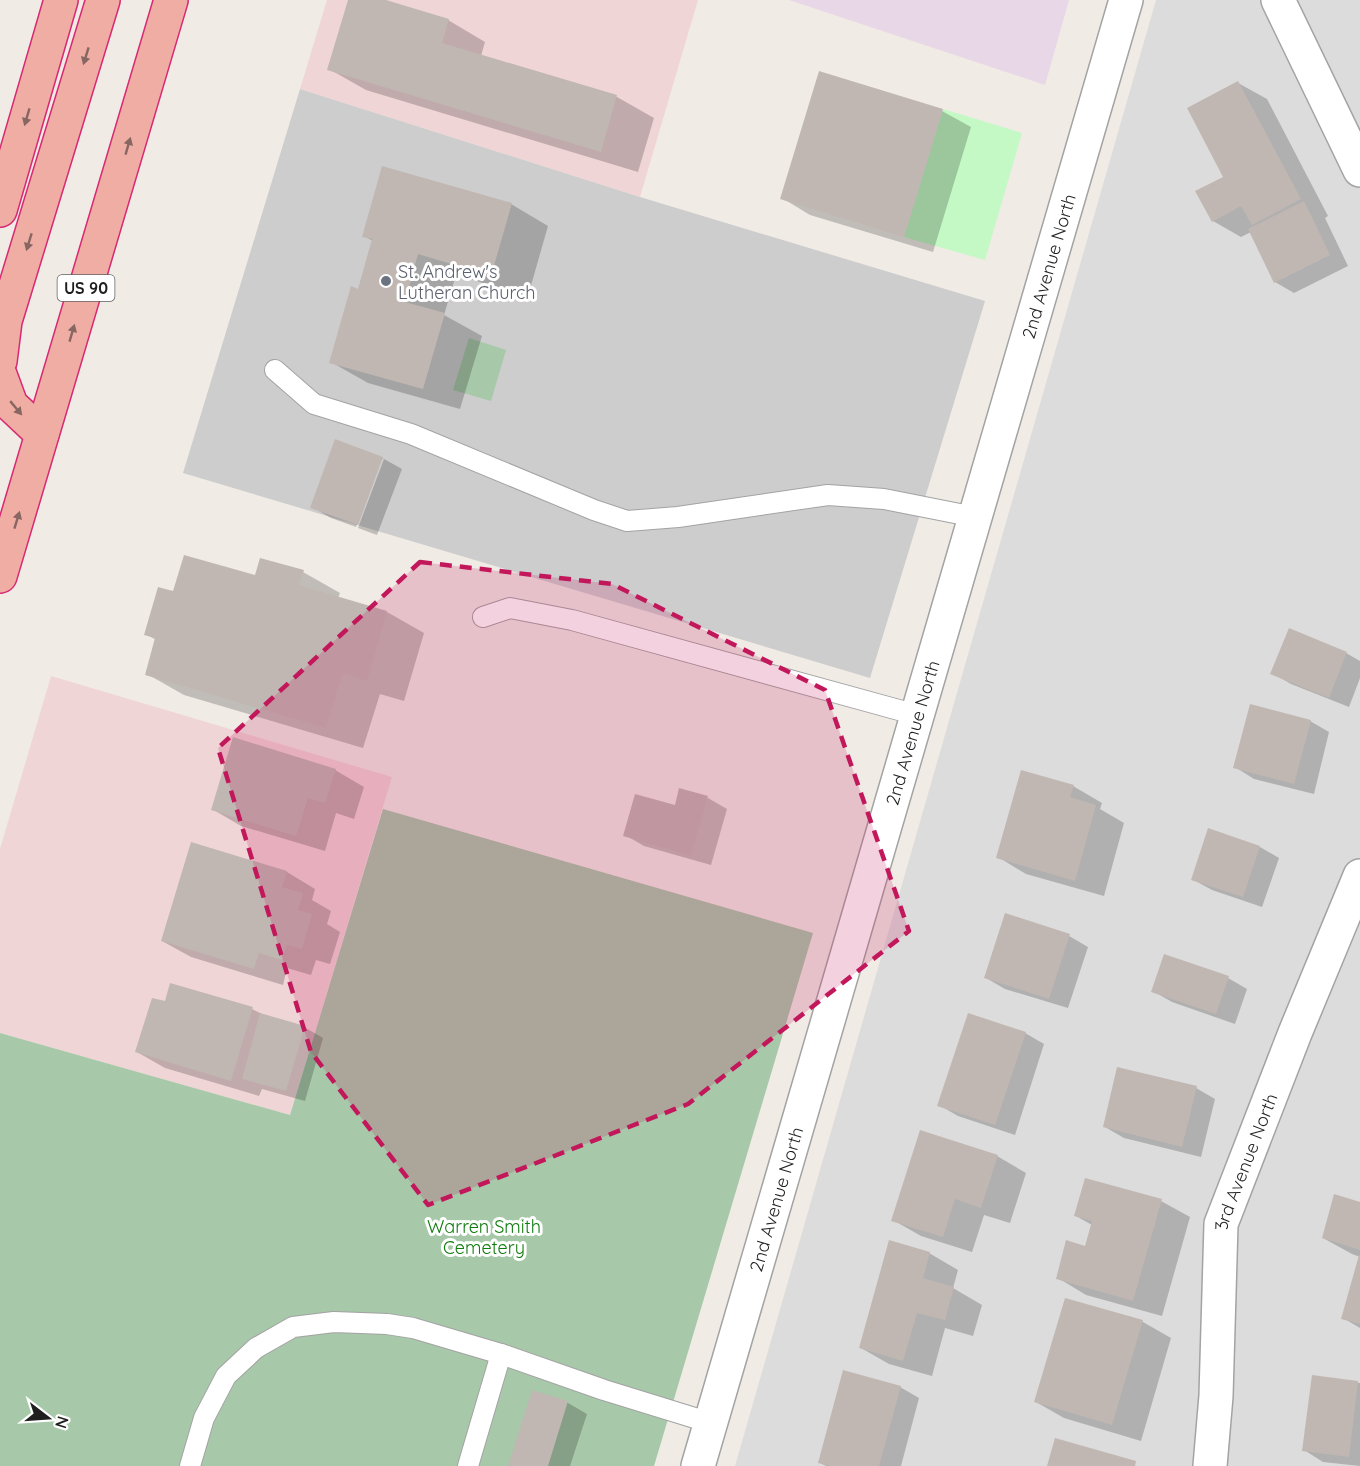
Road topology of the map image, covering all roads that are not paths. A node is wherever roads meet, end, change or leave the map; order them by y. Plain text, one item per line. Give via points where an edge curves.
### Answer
1 (62, 0) edge
2 (103, 0) edge
3 (171, 0) edge
4 (1126, 0) edge
5 (1278, 0) edge
6 (1360, 170) edge
7 (0, 210) edge
8 (0, 361) edge
9 (275, 370) dead end
10 (0, 375) edge
11 (42, 434) junction
12 (975, 517) junction
13 (0, 576) edge
14 (483, 617) dead end
15 (917, 715) junction
16 (1360, 876) edge
17 (501, 1354) junction
18 (711, 1423) junction
19 (190, 1466) edge
20 (468, 1466) edge
21 (698, 1466) edge
22 (1210, 1466) edge

1 -> 7 highway
2 -> 8 highway via 5,321
11 -> 3 highway, US 90
4 - 12 street, 2nd Avenue North
5 - 6 street
9 - 12 lane via 314,404 411,434 627,521 828,495 884,499
10 -> 11 highway via 11,405
13 -> 11 highway, US 90
12 - 15 street, 2nd Avenue North
14 - 15 lane via 510,608 572,620
15 - 18 street, 2nd Avenue North
16 - 22 street, 3rd Avenue North via 1294,1033 1221,1224
17 - 18 lane
17 - 19 lane via 387,1324 334,1322 293,1327 256,1347 226,1376 204,1418
17 - 20 lane
18 - 21 street, 2nd Avenue North

